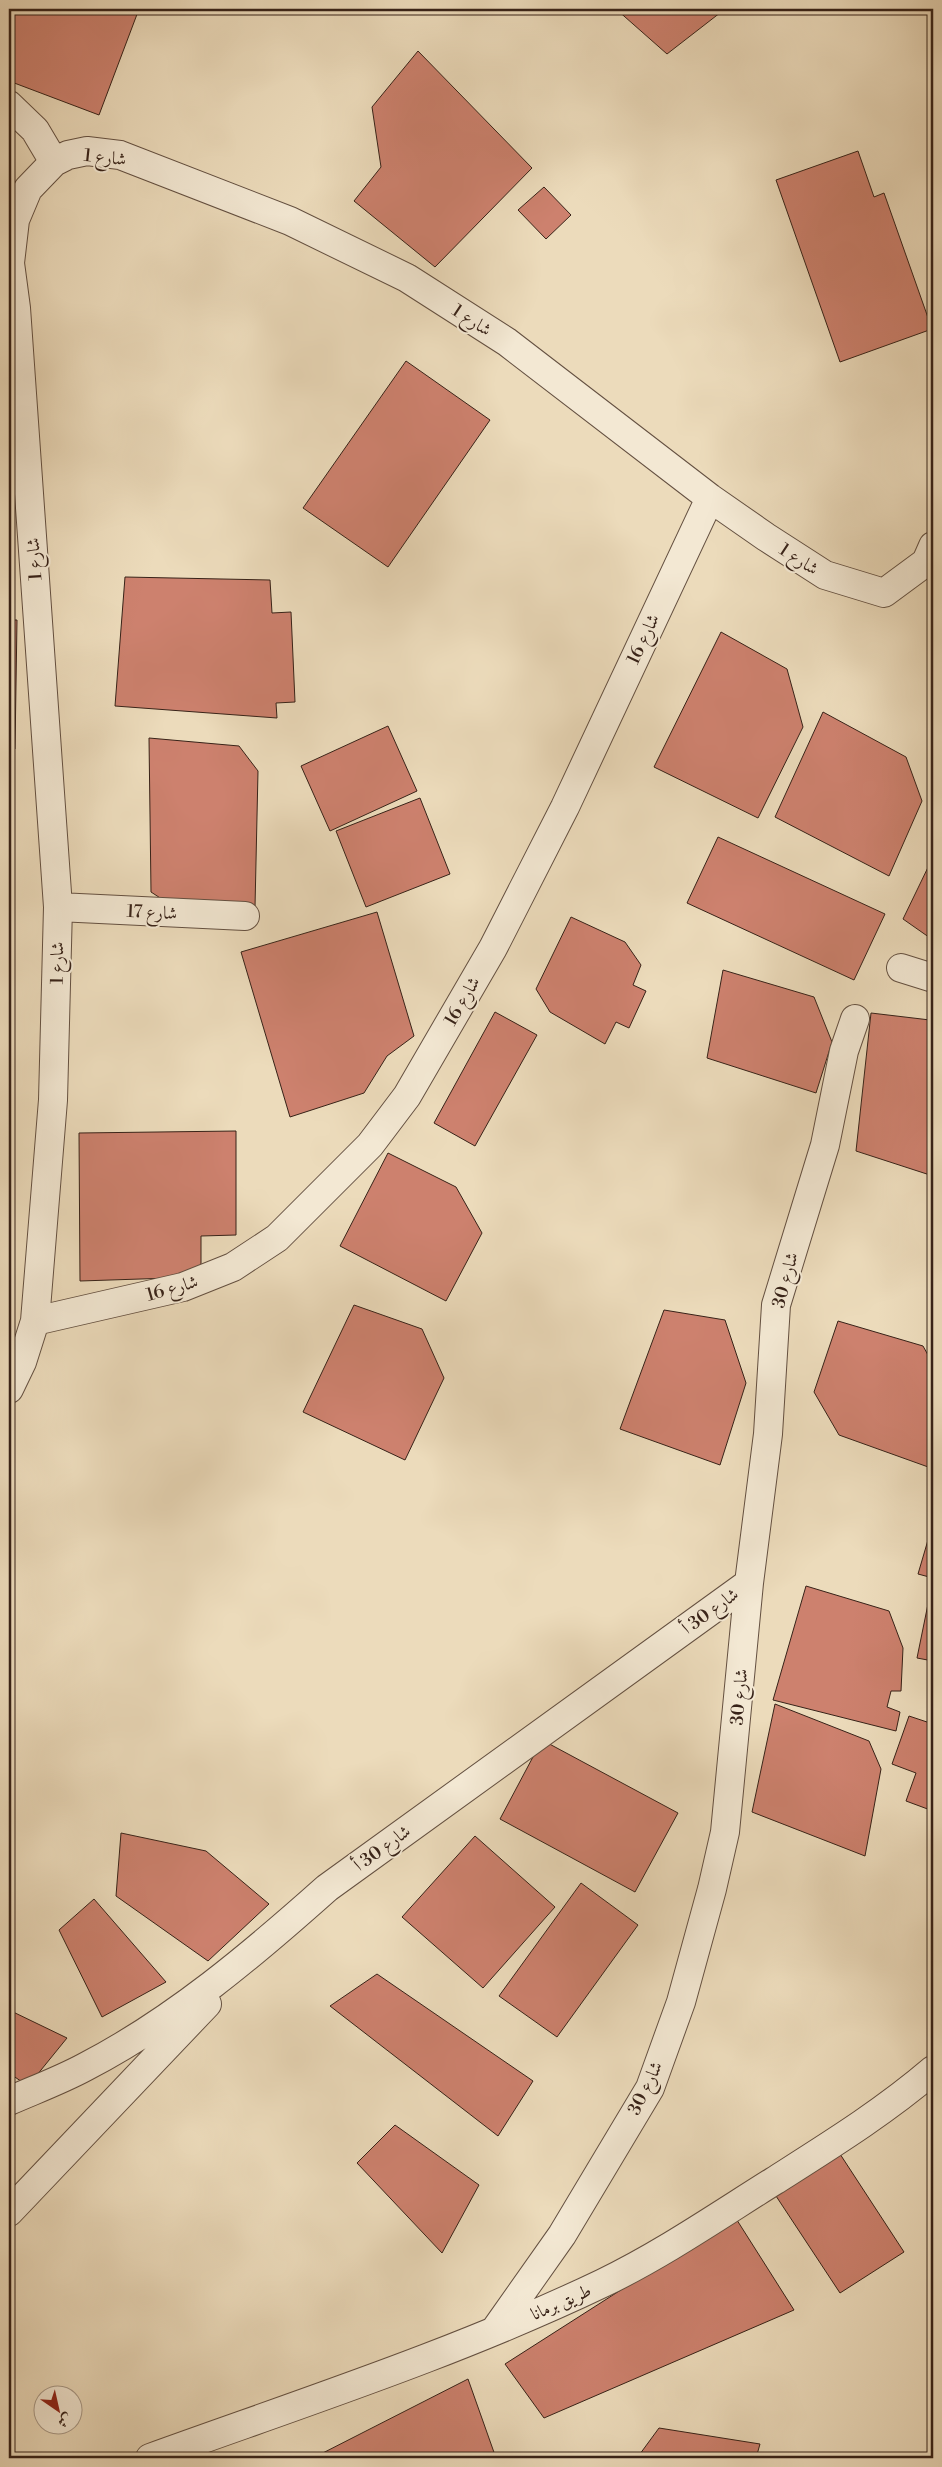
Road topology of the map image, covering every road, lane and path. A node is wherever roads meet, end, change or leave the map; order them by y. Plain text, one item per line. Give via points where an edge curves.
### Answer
1 (9, 105) edge
2 (54, 162) junction
3 (9, 263) edge
4 (710, 498) junction
5 (933, 546) edge
6 (58, 907) junction
7 (245, 916) dead end
8 (901, 968) dead end
9 (933, 978) edge
10 (854, 1019) dead end
11 (35, 1321) junction
12 (9, 1389) edge
13 (749, 1583) junction
14 (263, 1945) junction
15 (933, 2070) edge
16 (9, 2101) edge
17 (9, 2212) edge
18 (495, 2330) junction
19 (150, 2458) edge

1 - 2 street via 35,130
2 - 3 street, شارع 1 via 28,189 15,220
2 - 4 street, شارع 1 via 87,151 120,155 290,221 407,278 507,342
3 - 6 street, شارع 1 via 17,328
4 - 5 street, شارع 1 via 825,575 884,593 926,562
4 - 11 street, شارع 16 via 565,807 493,948 407,1096 370,1145 277,1238 233,1267 183,1287
6 - 7 street, شارع 17
6 - 11 street, شارع 1 via 53,1100
8 - 9 street
10 - 13 street, شارع 30 via 844,1051 825,1145 776,1305 768,1434
11 - 12 street, شارع 1
13 - 14 street, شارع 30 أ via 327,1888
13 - 18 street, شارع 30 via 726,1832 681,2002 650,2088 562,2235
14 - 16 street, شارع 30 أ via 166,2018 86,2067
14 - 17 street
15 - 18 street, طريق برمانا via 861,2126 652,2257 604,2283
18 - 19 street, طريق برمانا via 373,2378

